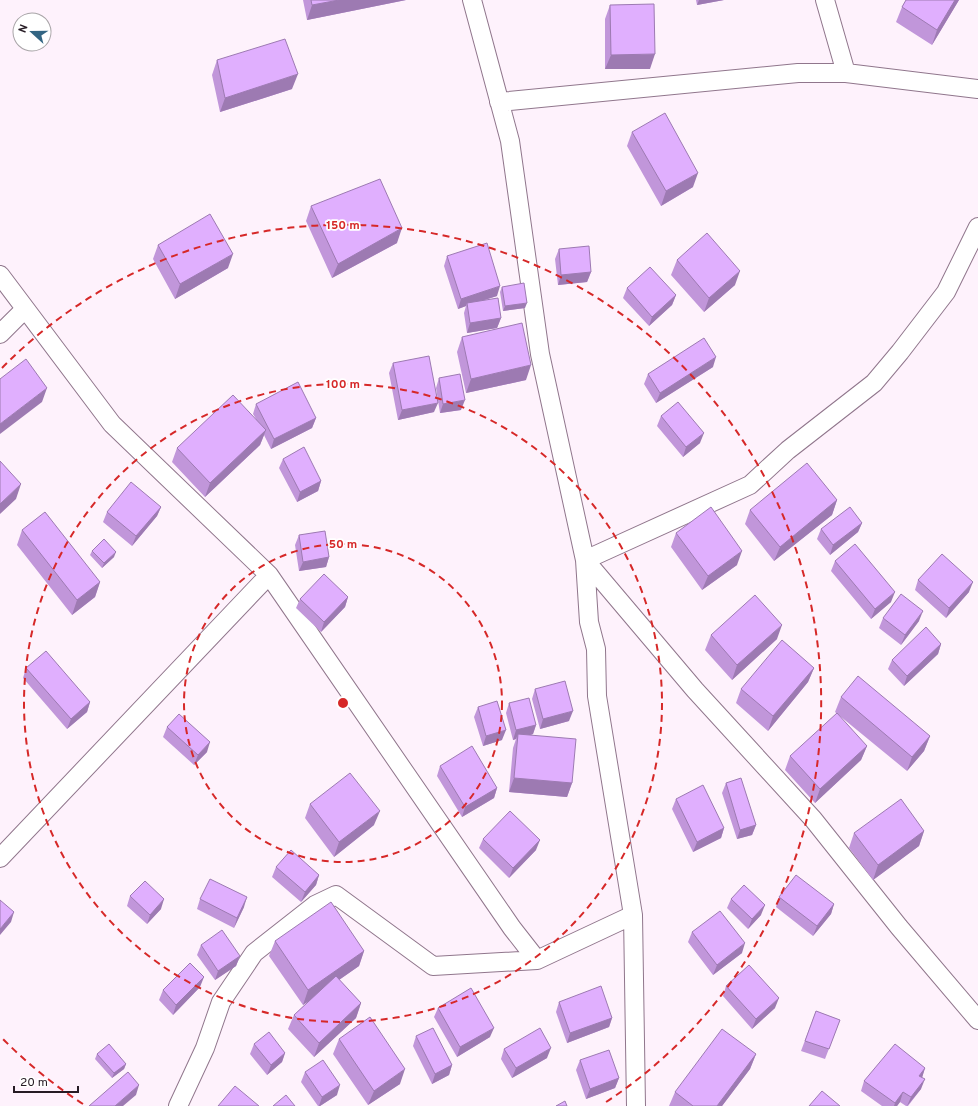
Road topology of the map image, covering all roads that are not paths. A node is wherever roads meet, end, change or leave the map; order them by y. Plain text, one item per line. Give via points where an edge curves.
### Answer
1 (472, 0) edge
2 (824, 0) edge
3 (846, 73) junction
4 (978, 89) edge
5 (499, 102) junction
6 (978, 227) edge
7 (0, 275) edge
8 (25, 309) junction
9 (0, 334) edge
10 (585, 560) junction
11 (269, 575) junction
12 (0, 858) edge
13 (633, 915) junction
14 (537, 960) junction
15 (978, 1020) edge
16 (178, 1106) edge
17 (636, 1106) edge

1 - 5 street
2 - 3 street
3 - 4 street
3 - 5 street via 798,73
5 - 10 street via 510,141 540,354
6 - 10 street via 946,292 874,383 788,450 750,485
7 - 8 street
8 - 9 street
8 - 11 street via 112,424
10 - 13 street via 589,622 596,649 597,696
10 - 15 street via 695,690 813,819 899,927
11 - 12 street
11 - 14 street via 512,928
13 - 14 street
13 - 17 street
14 - 16 street via 433,966 336,895 315,905 254,953 221,1002 205,1048

